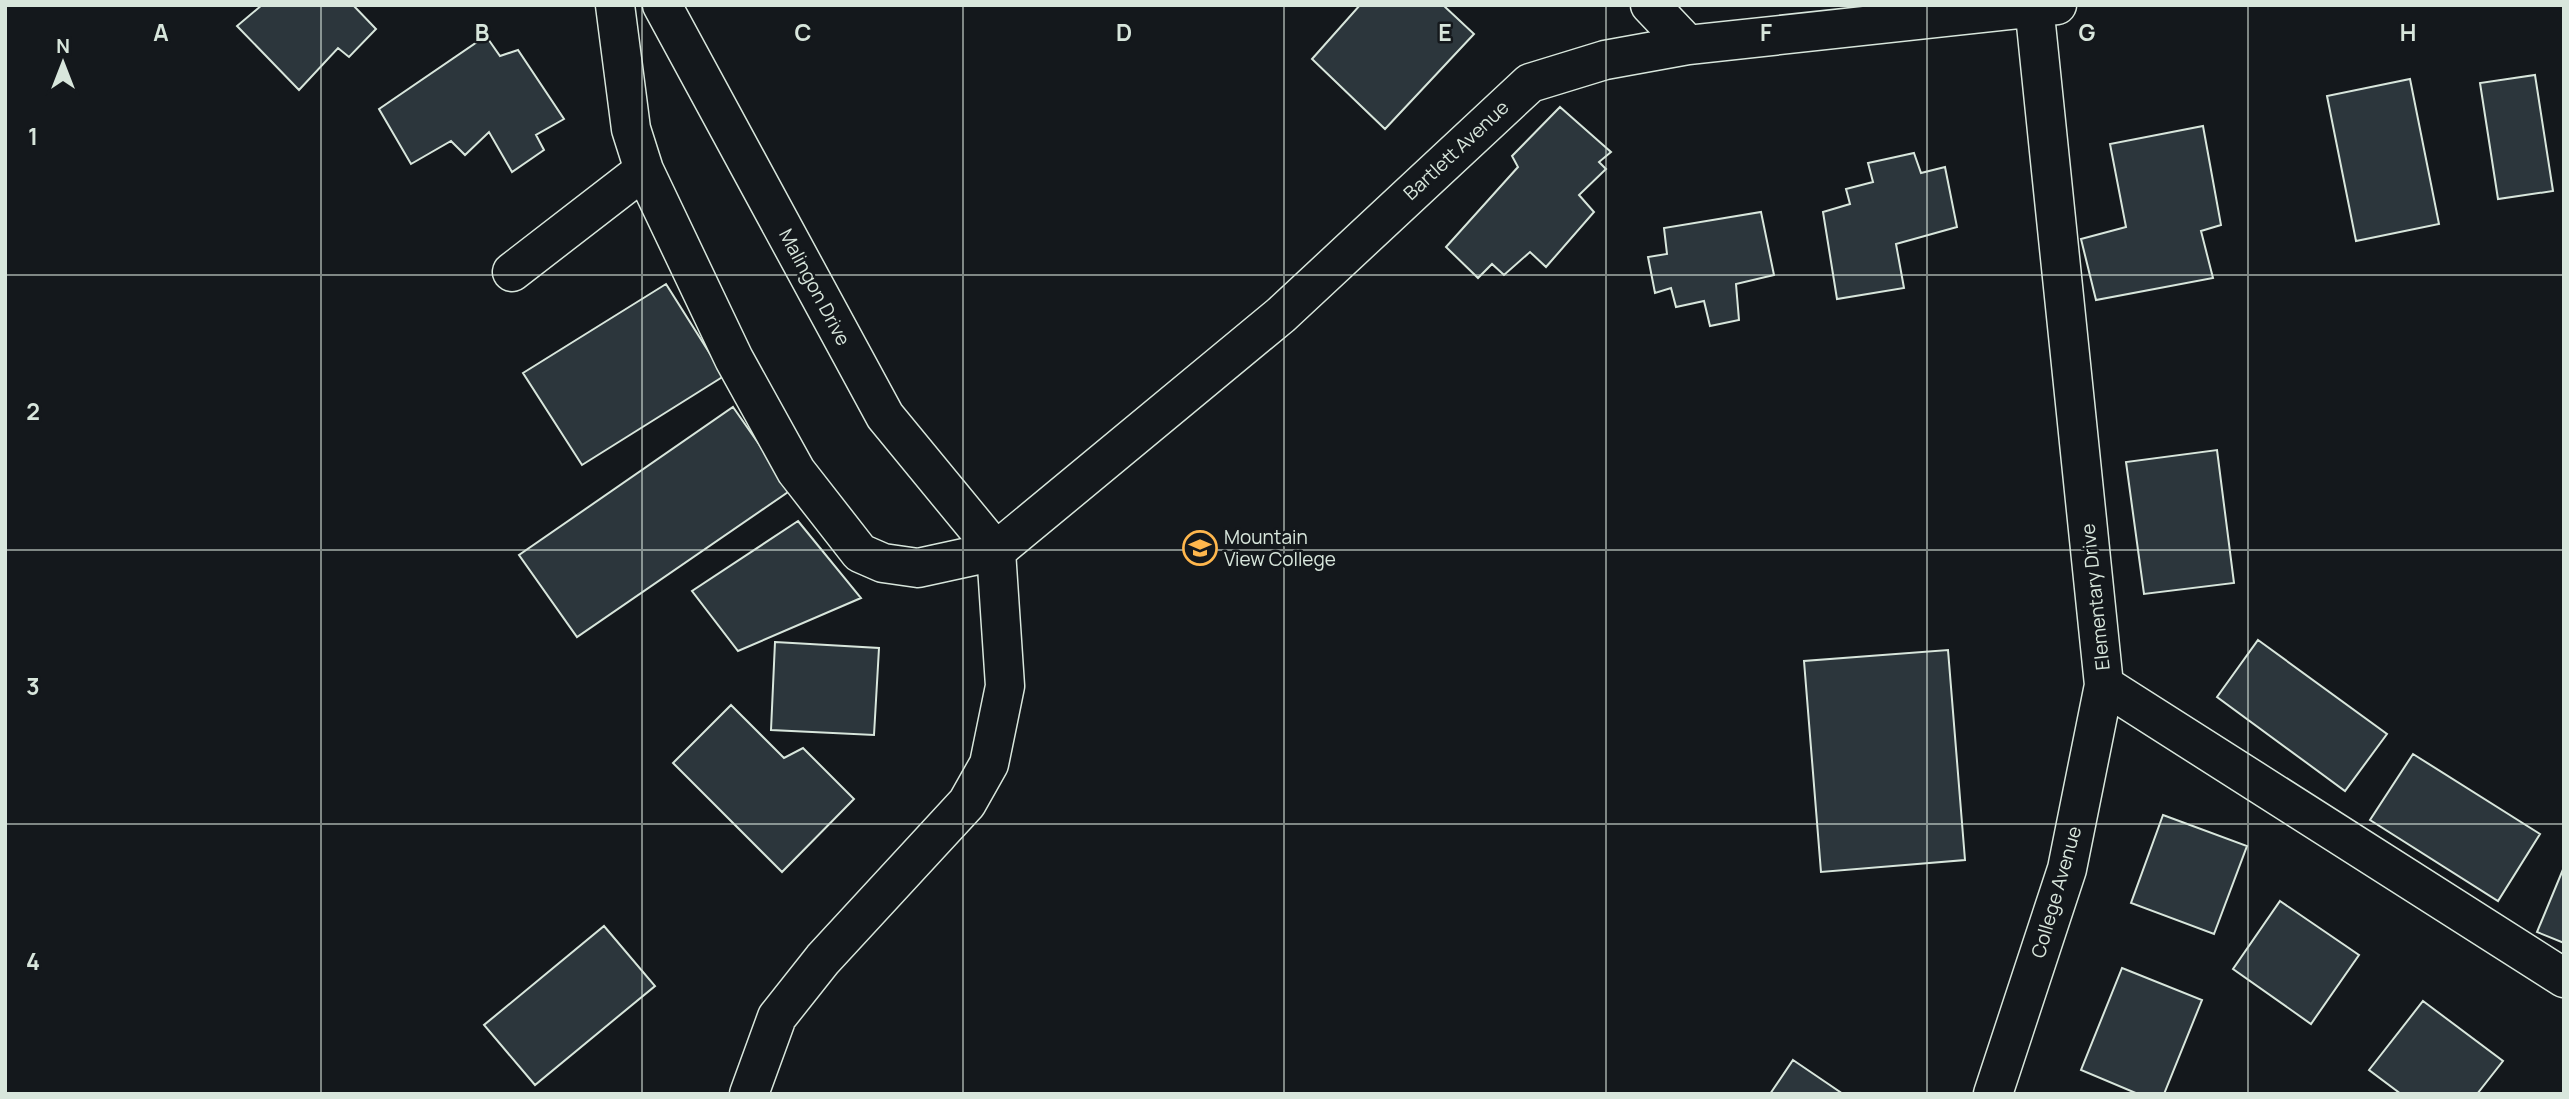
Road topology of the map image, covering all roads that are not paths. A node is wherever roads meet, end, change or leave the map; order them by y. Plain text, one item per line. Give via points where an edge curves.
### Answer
1 (615, 5) edge
2 (662, 5) edge
3 (1650, 5) edge
4 (2042, 7) edge
5 (1688, 45) junction
6 (644, 170) junction
7 (512, 272) dead end
8 (996, 551) junction
9 (2104, 685) junction
10 (2564, 978) edge
11 (749, 1094) edge
12 (1993, 1094) edge

1 - 6 street via 631,129
2 - 8 street, Malingon Drive via 885,416
3 - 5 street
4 - 5 street, Bartlett Avenue
4 - 9 street, Elementary Drive
5 - 8 street, Bartlett Avenue via 1605,60 1530,83 1281,315
6 - 7 street
6 - 8 street via 734,359 796,471 860,554 918,568
8 - 11 street via 1004,686 989,764 967,803 823,959 777,1017
9 - 10 street, Elementary Drive
9 - 12 street, College Avenue via 2067,869

